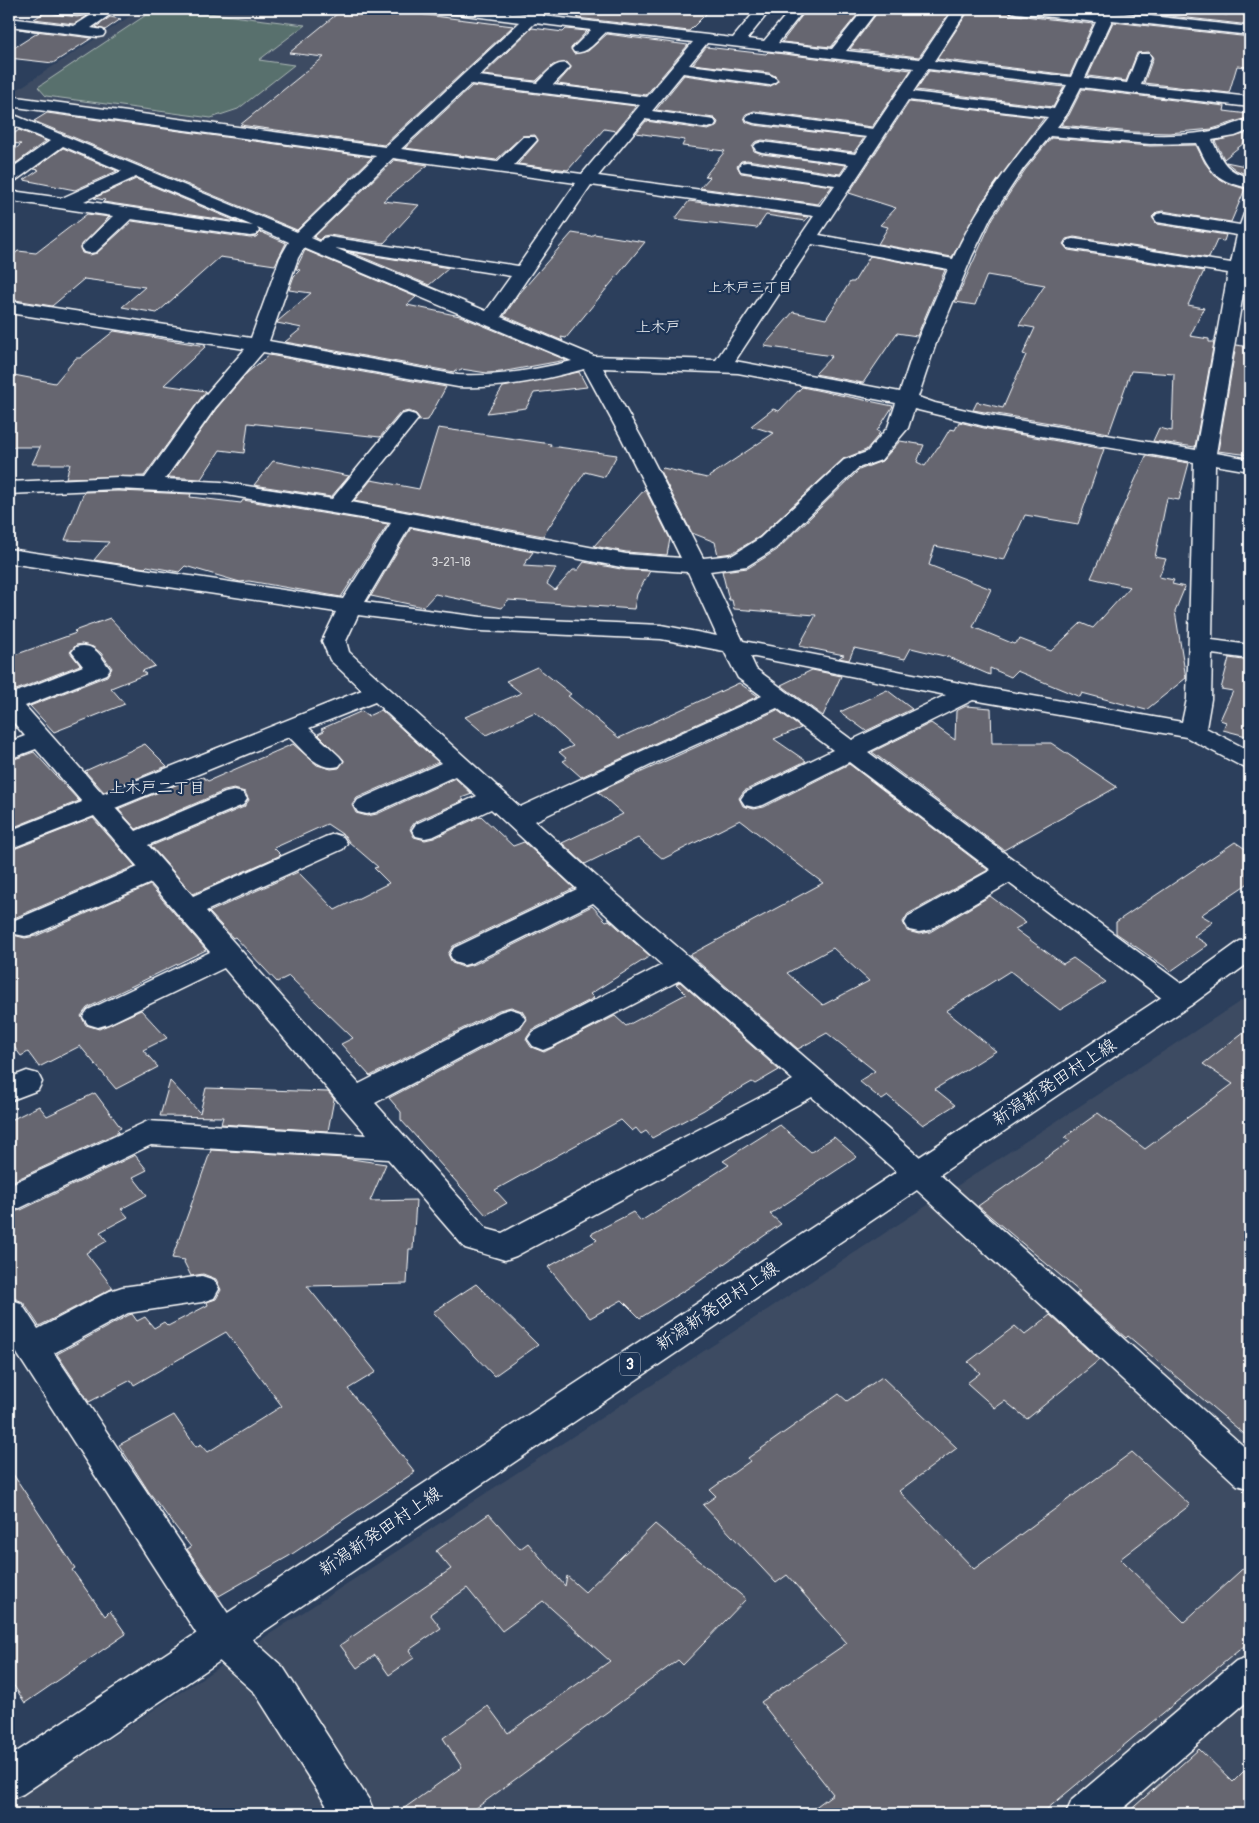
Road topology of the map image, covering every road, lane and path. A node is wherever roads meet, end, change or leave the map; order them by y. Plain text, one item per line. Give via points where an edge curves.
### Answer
1 (29, 9) edge
2 (60, 9) edge
3 (110, 9) edge
4 (449, 9) edge
5 (764, 9) edge
6 (798, 9) edge
7 (871, 9) edge
8 (961, 9) edge
9 (1016, 9) edge
10 (1196, 9) edge
11 (77, 11) dead end
12 (537, 14) edge
13 (1107, 14) edge
14 (9, 22) edge
15 (1183, 23) junction
16 (602, 27) junction
17 (77, 30) junction
18 (1250, 31) edge
19 (98, 33) dead end
20 (704, 39) junction
21 (737, 42) junction
22 (768, 46) junction
23 (579, 49) dead end
24 (836, 54) junction
25 (1144, 57) dead end
26 (925, 65) junction
27 (562, 67) dead end
28 (678, 68) junction
29 (468, 79) junction
30 (591, 79) dead end
31 (769, 80) dead end
32 (1076, 82) junction
33 (541, 88) junction
34 (1132, 88) junction
35 (579, 93) junction
36 (904, 95) junction
37 (9, 101) edge
38 (1250, 102) edge
39 (646, 108) junction
40 (1059, 114) junction
41 (9, 118) edge
42 (754, 118) dead end
43 (708, 123) dead end
44 (1250, 124) edge
45 (1046, 131) junction
46 (878, 134) junction
47 (1203, 138) junction
48 (529, 140) dead end
49 (60, 141) junction
50 (762, 147) dead end
51 (389, 153) junction
52 (860, 160) junction
53 (746, 167) dead end
54 (501, 168) junction
55 (134, 172) junction
56 (9, 177) edge
57 (587, 179) junction
58 (846, 182) junction
59 (1250, 183) edge
60 (12, 199) edge
61 (66, 203) junction
62 (826, 212) junction
63 (128, 213) junction
64 (1163, 218) dead end
65 (1249, 225) edge
66 (297, 238) junction
67 (808, 238) junction
68 (1074, 244) dead end
69 (90, 248) dead end
70 (375, 249) junction
71 (349, 261) junction
72 (959, 266) junction
73 (1244, 270) edge
74 (522, 272) junction
75 (9, 307) edge
76 (490, 319) junction
77 (258, 345) junction
78 (591, 362) junction
79 (722, 366) junction
80 (907, 399) junction
81 (408, 418) dead end
82 (1205, 458) junction
83 (1250, 465) edge
84 (152, 483) junction
85 (9, 488) edge
86 (336, 506) junction
87 (404, 519) junction
88 (9, 556) edge
89 (696, 566) junction
90 (350, 607) junction
91 (734, 645) junction
92 (1201, 645) junction
93 (84, 652) dead end
94 (1250, 652) edge
95 (377, 692) junction
96 (970, 692) junction
97 (778, 698) junction
98 (9, 703) edge
99 (292, 726) junction
100 (1194, 731) junction
101 (41, 738) junction
102 (9, 751) edge
103 (850, 752) junction
104 (330, 761) dead end
105 (1250, 761) edge
106 (458, 765) junction
107 (494, 798) junction
108 (234, 799) dead end
109 (754, 799) dead end
110 (99, 804) junction
111 (367, 806) dead end
112 (517, 819) junction
113 (425, 830) dead end
114 (9, 841) edge
115 (132, 842) junction
116 (334, 843) dead end
117 (156, 870) junction
118 (1009, 871) junction
119 (596, 891) junction
120 (189, 908) junction
121 (919, 923) dead end
122 (25, 927) dead end
123 (1250, 948) edge
124 (230, 954) junction
125 (464, 955) dead end
126 (681, 967) junction
127 (1182, 998) junction
128 (98, 1017) dead end
129 (510, 1019) dead end
130 (543, 1038) dead end
131 (815, 1082) junction
132 (355, 1100) junction
133 (396, 1148) junction
134 (917, 1172) junction
135 (9, 1199) edge
136 (202, 1289) dead end
137 (9, 1313) edge
138 (32, 1349) junction
139 (1250, 1474) edge
140 (221, 1637) junction
141 (1250, 1674) edge
142 (9, 1780) edge
143 (355, 1814) edge
144 (1086, 1814) edge

1 - 14 street
2 - 11 street
3 - 17 street
4 - 12 street
5 - 21 street
6 - 22 street
7 - 24 street
8 - 26 street
9 - 13 street via 1033,17
10 - 15 street
12 - 16 street
12 - 29 street
13 - 15 street
13 - 32 street
14 - 17 street
15 - 18 street
16 - 20 street
16 - 23 street
17 - 19 street
20 - 21 street
20 - 28 street
21 - 22 street
22 - 24 street
24 - 26 street
25 - 34 street
26 - 32 street
26 - 36 street
27 - 33 street
28 - 31 street
28 - 39 street
29 - 33 street
29 - 51 street
30 - 35 street
32 - 34 street
32 - 40 street
33 - 35 street
34 - 38 street
35 - 39 street
36 - 40 street
36 - 46 street
37 - 51 street
39 - 43 street
39 - 57 street
40 - 45 street
41 - 49 street
42 - 46 street
44 - 47 street
45 - 47 street via 1127,138
45 - 72 street via 982,217
46 - 52 street
47 - 59 street via 1219,171
48 - 54 street
49 - 55 street
49 - 56 street
50 - 52 street
51 - 54 street
51 - 66 street
52 - 58 street
53 - 58 street
54 - 57 street
55 - 61 street
55 - 66 street
57 - 62 street
57 - 74 street
58 - 62 street
60 - 61 street
61 - 63 street
62 - 67 street
63 - 66 street
63 - 69 street
64 - 65 street
65 - 73 street
66 - 70 street
66 - 71 street
66 - 77 street
67 - 72 street
67 - 79 street
68 - 73 street
70 - 71 street
70 - 74 street
71 - 76 street
72 - 80 street
73 - 82 street
74 - 76 street
75 - 77 street
76 - 78 street
77 - 78 street via 458,381 528,377
77 - 84 street via 208,404
78 - 79 street
78 - 89 street
79 - 80 street
80 - 82 street via 929,408 988,420
80 - 89 street via 898,428 874,456 851,464 768,543 739,561
81 - 86 street
82 - 83 street
82 - 92 street
84 - 85 street
84 - 86 street via 221,488
86 - 87 street
87 - 89 street via 626,561
87 - 90 street
88 - 90 street
89 - 91 street
90 - 91 street via 481,624 661,632
90 - 95 street via 334,641 338,655
91 - 96 street
91 - 97 street via 746,673
92 - 94 street
92 - 100 street
93 - 98 street via 98,669
95 - 99 street
95 - 106 street
96 - 100 street
96 - 103 street
97 - 103 street
97 - 112 street
98 - 101 street
99 - 104 street
99 - 110 street
100 - 105 street
101 - 102 street
101 - 110 street
103 - 109 street
103 - 118 street
106 - 107 street
106 - 111 street
107 - 112 street
107 - 113 street
108 - 115 street
110 - 114 street
110 - 115 street
112 - 119 street
115 - 117 street
116 - 120 street
117 - 120 street
117 - 122 street
118 - 121 street
118 - 127 street
119 - 125 street
119 - 126 street
120 - 124 street
123 - 127 street, 新潟新発田村上線 / 3
124 - 128 street
124 - 132 street
126 - 130 street
126 - 131 street
127 - 134 street, 新潟新発田村上線 / 3
129 - 132 street
131 - 133 street via 505,1247 476,1239
131 - 134 street
132 - 133 street
133 - 135 street via 148,1134
134 - 139 street
134 - 140 street, 新潟新発田村上線 / 3
136 - 138 street via 122,1300
137 - 138 street
138 - 140 street
140 - 142 street, 新潟新発田村上線 / 3
140 - 143 street via 268,1680
141 - 144 street

